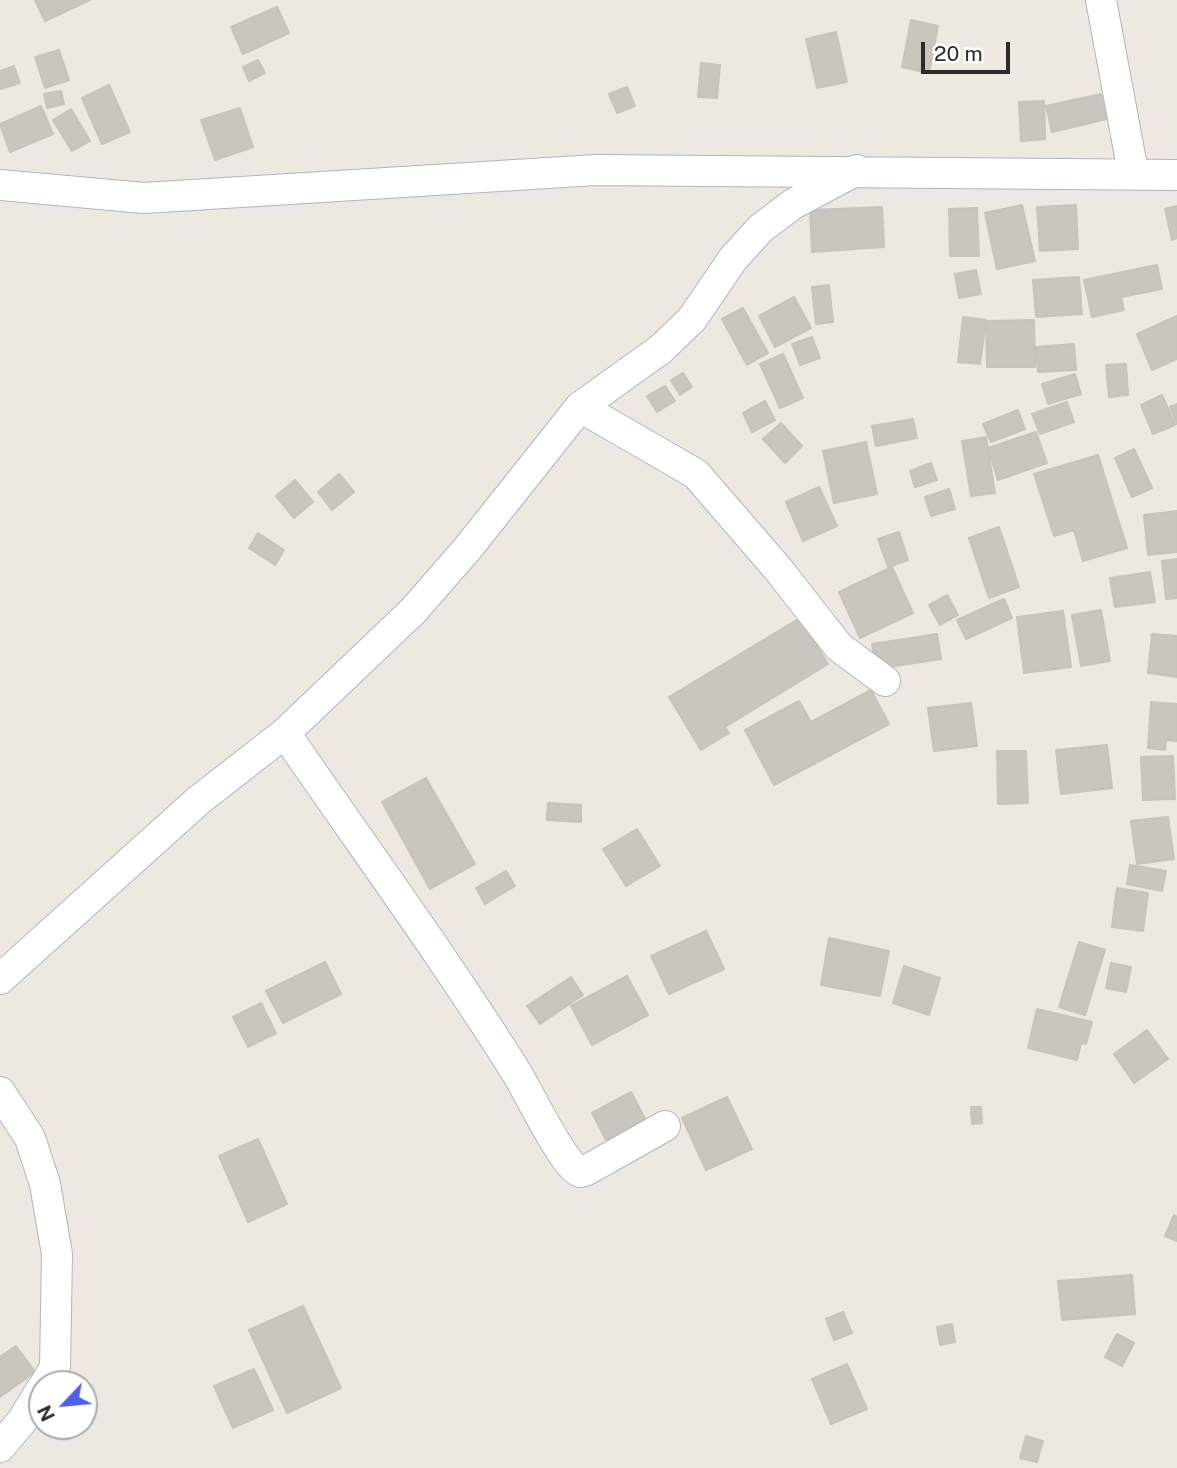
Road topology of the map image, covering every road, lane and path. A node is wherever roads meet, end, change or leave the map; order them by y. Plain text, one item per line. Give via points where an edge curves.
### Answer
1 (1101, 0) edge
2 (857, 170) junction
3 (1133, 172) junction
4 (1177, 175) edge
5 (0, 185) edge
6 (580, 407) junction
7 (885, 681) dead end
8 (285, 733) junction
9 (0, 979) edge
10 (0, 1091) edge
11 (665, 1126) dead end
12 (53, 1370) edge
13 (28, 1411) edge
14 (0, 1447) edge

1 - 3 street
2 - 3 street
2 - 5 street via 596,170 144,198
2 - 6 street via 793,204 760,229 692,319 661,349
3 - 4 street
6 - 7 street via 696,474 839,647
6 - 8 street via 413,611
8 - 9 street via 199,800
8 - 11 street via 476,1008 570,1167 587,1170
10 - 12 street via 30,1138 45,1184 57,1254
13 - 14 street

